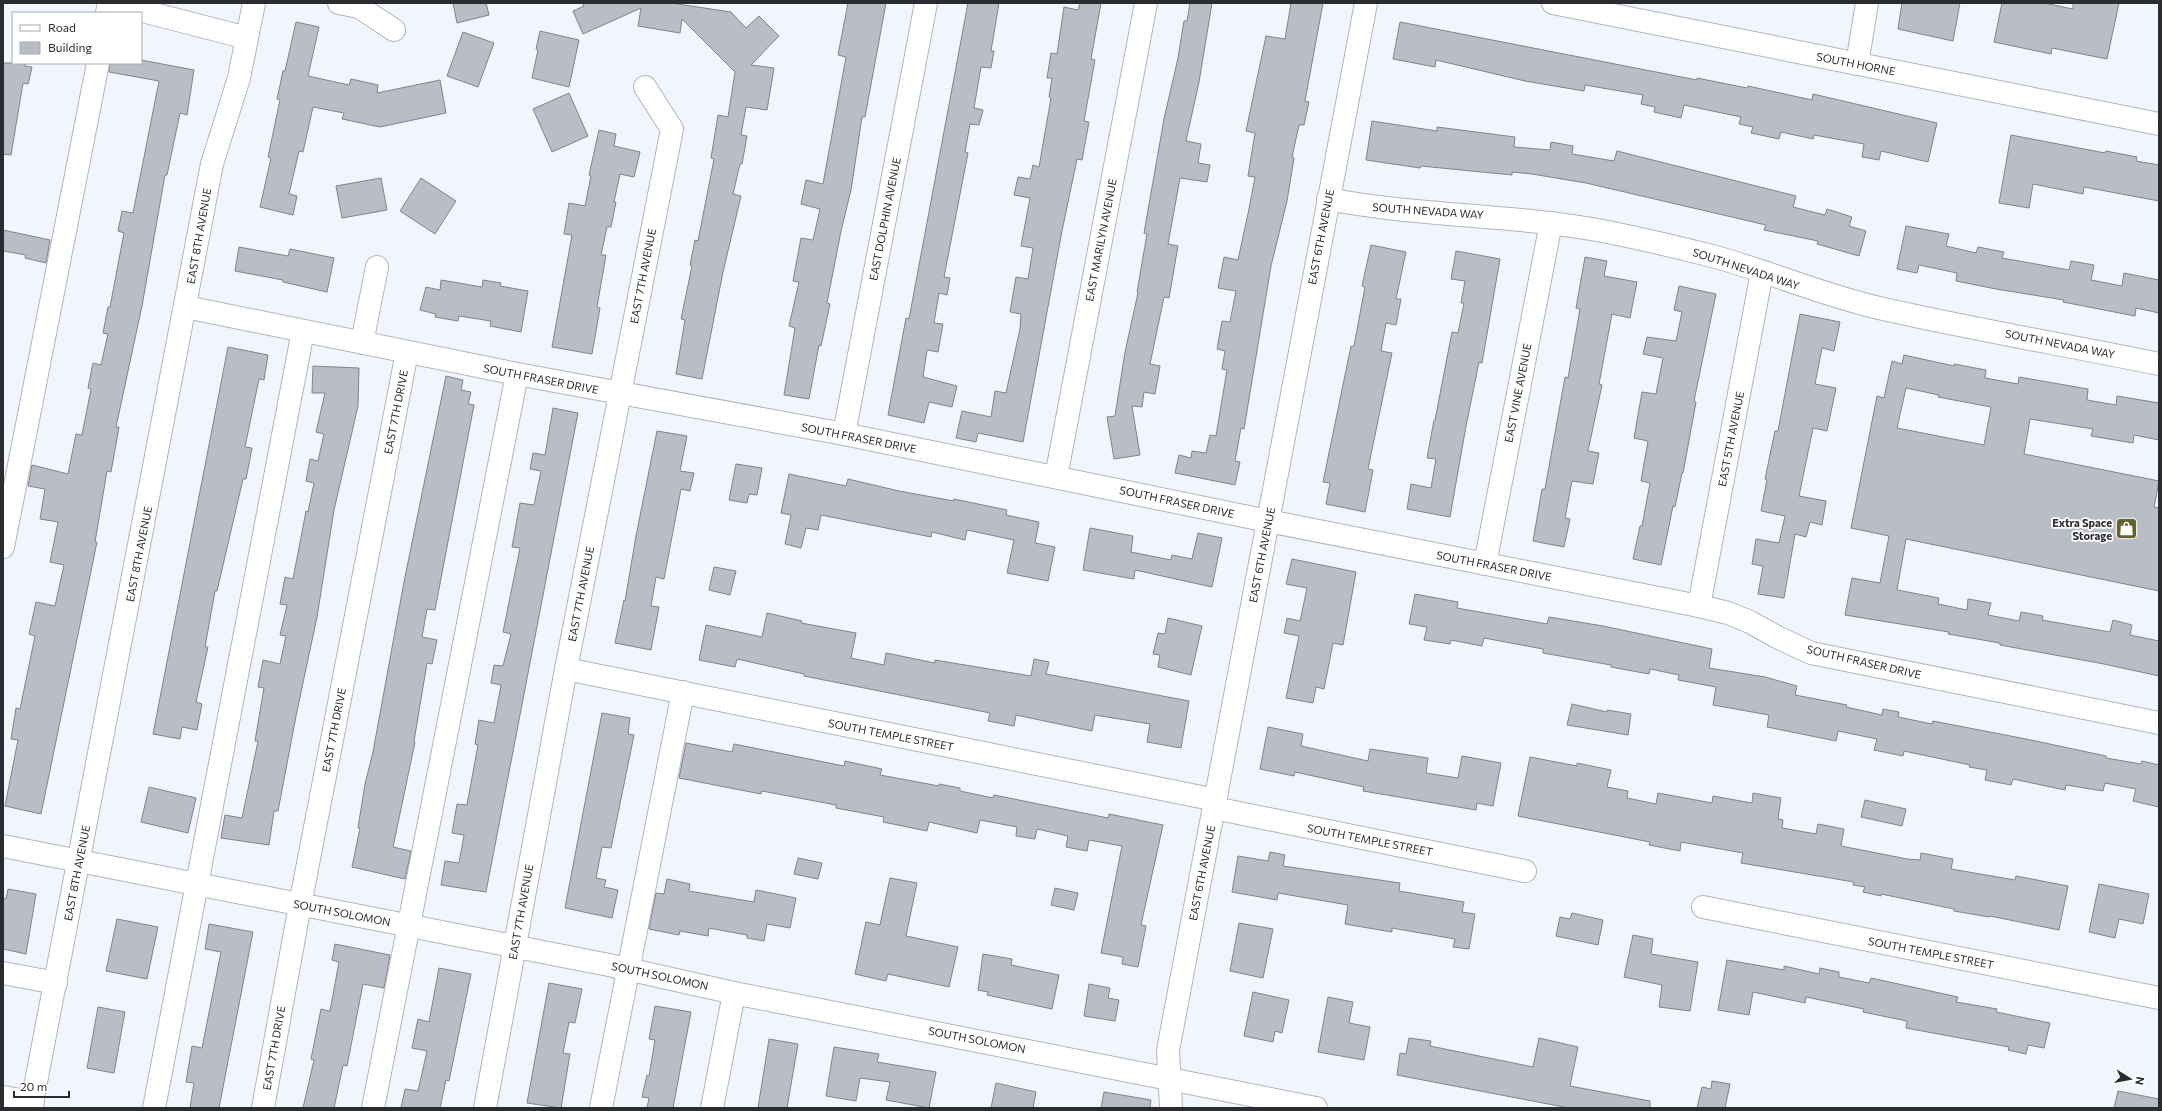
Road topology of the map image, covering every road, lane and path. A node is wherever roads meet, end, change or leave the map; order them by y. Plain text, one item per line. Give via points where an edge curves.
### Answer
1 (123, 3) edge
2 (254, 3) edge
3 (339, 3) edge
4 (926, 3) edge
5 (1146, 3) edge
6 (1366, 3) edge
7 (1553, 3) edge
8 (1867, 3) edge
9 (394, 30) dead end
10 (247, 38) junction
11 (98, 64) edge
12 (1857, 64) junction
13 (645, 87) dead end
14 (2159, 124) edge
15 (1328, 199) junction
16 (1551, 223) junction
17 (377, 268) dead end
18 (1762, 272) junction
19 (186, 307) junction
20 (303, 331) junction
21 (362, 343) junction
22 (408, 352) junction
23 (2159, 364) edge
24 (517, 374) junction
25 (620, 394) junction
26 (844, 434) junction
27 (1056, 477) junction
28 (1268, 521) junction
29 (3, 547) edge
30 (1485, 564) junction
31 (1699, 606) junction
32 (566, 669) junction
33 (683, 692) junction
34 (2159, 722) edge
35 (1215, 804) junction
36 (3, 846) edge
37 (80, 861) junction
38 (1525, 871) dead end
39 (197, 885) junction
40 (300, 905) junction
41 (1703, 907) dead end
42 (409, 926) junction
43 (514, 947) junction
44 (628, 969) junction
45 (3, 973) edge
46 (56, 983) junction
47 (734, 993) junction
48 (2159, 998) edge
49 (1169, 1078) junction
50 (3, 1097) edge
51 (32, 1105) edge
52 (154, 1108) edge
53 (263, 1108) edge
54 (373, 1108) edge
55 (485, 1108) edge
56 (601, 1108) edge
57 (712, 1108) edge
58 (1171, 1108) edge
59 (1316, 1108) edge

1 - 10 street via 135,9
2 - 10 street, EAST 8TH AVENUE
3 - 9 street via 359,7
4 - 26 street, EAST DOLPHIN AVENUE
5 - 27 street, EAST MARILYN AVENUE
6 - 15 street, EAST 6TH AVENUE
7 - 12 street, SOUTH HORNE
8 - 12 street
10 - 19 street, EAST 8TH AVENUE via 239,78 212,164
11 - 29 street
12 - 14 street, SOUTH HORNE
13 - 25 street, EAST 7TH AVENUE via 672,129
15 - 16 street, SOUTH NEVADA WAY via 1438,214 1479,215
15 - 28 street, EAST 6TH AVENUE
16 - 18 street, SOUTH NEVADA WAY via 1661,244 1712,256
16 - 30 street, EAST VINE AVENUE
17 - 21 street
18 - 23 street, SOUTH NEVADA WAY via 1799,286 1878,308
18 - 31 street, EAST 5TH AVENUE
19 - 20 street, SOUTH FRASER DRIVE
19 - 37 street, EAST 8TH AVENUE
20 - 21 street, SOUTH FRASER DRIVE
20 - 39 street
21 - 22 street, SOUTH FRASER DRIVE
22 - 24 street, SOUTH FRASER DRIVE
22 - 40 street, EAST 7TH DRIVE
24 - 25 street, SOUTH FRASER DRIVE
24 - 42 street
25 - 26 street, SOUTH FRASER DRIVE
25 - 32 street, EAST 7TH AVENUE
26 - 27 street, SOUTH FRASER DRIVE
27 - 28 street, SOUTH FRASER DRIVE
28 - 30 street, SOUTH FRASER DRIVE
28 - 35 street, EAST 6TH AVENUE
30 - 31 street, SOUTH FRASER DRIVE
31 - 34 street, SOUTH FRASER DRIVE via 1728,613 1750,622 1811,653
32 - 33 street, SOUTH TEMPLE STREET
32 - 43 street, EAST 7TH AVENUE
33 - 35 street, SOUTH TEMPLE STREET
33 - 44 street
35 - 38 street, SOUTH TEMPLE STREET
35 - 49 street, EAST 6TH AVENUE via 1168,1050
36 - 37 street, SOUTH SOLOMON
37 - 39 street, SOUTH SOLOMON
37 - 46 street, EAST 8TH AVENUE
39 - 40 street, SOUTH SOLOMON
39 - 52 street
40 - 42 street, SOUTH SOLOMON
40 - 53 street, EAST 7TH DRIVE
41 - 48 street, SOUTH TEMPLE STREET
42 - 43 street, SOUTH SOLOMON
42 - 54 street
43 - 44 street, SOUTH SOLOMON
43 - 55 street, EAST 7TH AVENUE
44 - 47 street, SOUTH SOLOMON
44 - 56 street
45 - 46 street
46 - 51 street, EAST 8TH AVENUE
47 - 49 street, SOUTH SOLOMON
47 - 57 street
49 - 58 street, EAST 6TH AVENUE
49 - 59 street, SOUTH SOLOMON
50 - 51 street

